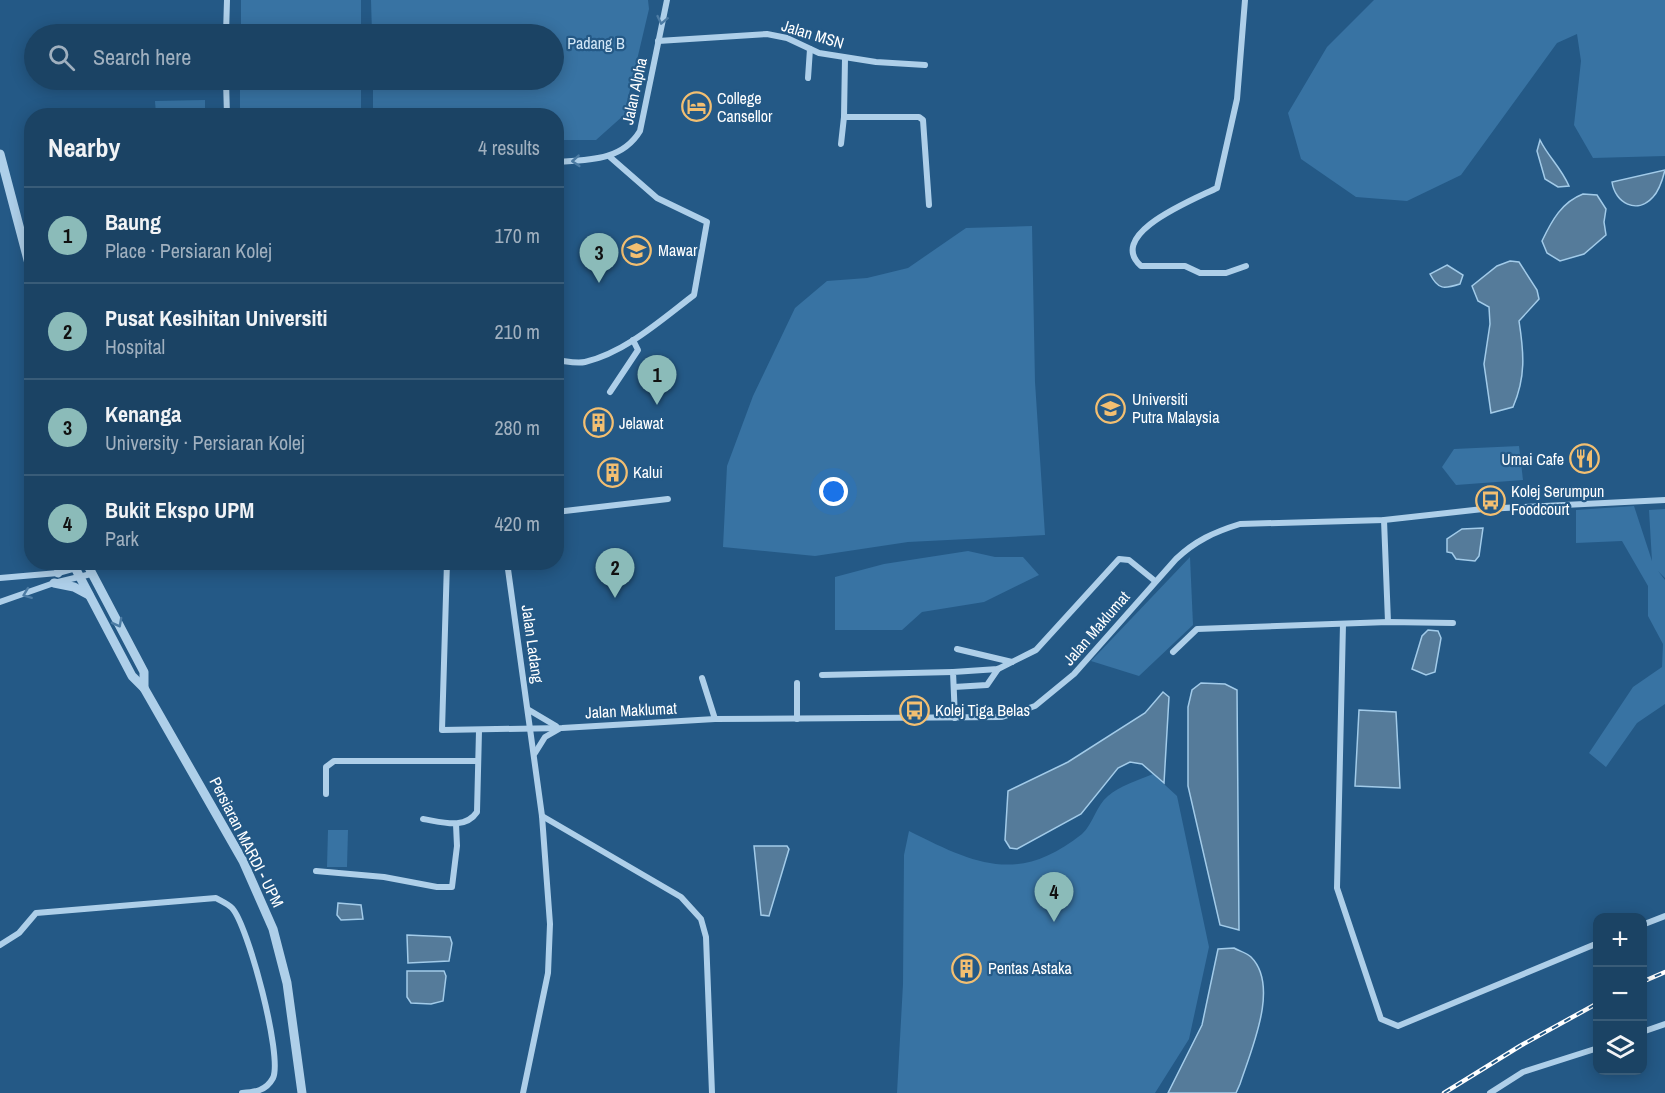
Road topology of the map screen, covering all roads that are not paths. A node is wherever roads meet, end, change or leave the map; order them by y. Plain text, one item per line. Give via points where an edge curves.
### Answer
1 (226, 0) edge
2 (667, 0) edge
3 (1245, 0) edge
4 (226, 24) edge
5 (658, 41) junction
6 (810, 50) junction
7 (845, 58) junction
8 (925, 65) dead end
9 (808, 78) dead end
10 (226, 90) edge
11 (227, 108) edge
12 (844, 117) junction
13 (841, 144) dead end
14 (0, 154) edge
15 (610, 157) junction
16 (564, 161) edge
17 (929, 205) dead end
18 (24, 245) edge
19 (1246, 266) dead end
20 (633, 340) junction
21 (564, 361) edge
22 (610, 392) dead end
23 (668, 499) dead end
24 (1665, 500) edge
25 (564, 511) edge
26 (1384, 520) junction
27 (59, 570) edge
28 (76, 570) edge
29 (90, 570) edge
30 (447, 570) edge
31 (508, 570) edge
32 (58, 573) junction
33 (0, 578) edge
34 (1155, 581) junction
35 (54, 583) junction
36 (89, 596) junction
37 (0, 602) edge
38 (1388, 622) junction
39 (1453, 623) dead end
40 (1343, 624) junction
41 (957, 649) dead end
42 (1173, 652) dead end
43 (1012, 662) junction
44 (998, 669) junction
45 (953, 672) junction
46 (822, 675) dead end
47 (702, 678) dead end
48 (796, 683) dead end
49 (954, 687) junction
50 (144, 688) junction
51 (529, 710) junction
52 (955, 717) junction
53 (714, 719) junction
54 (797, 719) junction
55 (562, 728) junction
56 (531, 729) junction
57 (479, 731) junction
58 (534, 753) junction
59 (478, 761) junction
60 (326, 794) dead end
61 (542, 816) junction
62 (423, 819) dead end
63 (456, 824) junction
64 (316, 871) dead end
65 (1665, 916) edge
66 (1647, 923) edge
67 (0, 945) edge
68 (1593, 946) edge
69 (1665, 1024) edge
70 (1647, 1030) edge
71 (1593, 1050) edge
72 (242, 1093) edge
73 (302, 1093) edge
74 (523, 1093) edge
75 (712, 1093) edge
76 (1490, 1093) edge

1 - 4 street
2 -> 5 street, Jalan Alpha
3 - 19 street via 1237,99 1216,188 1154,221 1134,240 1132,251 1133,259 1141,266 1185,266 1200,273 1226,273
5 - 6 street, Jalan MSN via 767,34 787,38
5 - 15 street, Jalan Alpha via 640,131 633,142
6 - 7 street, Jalan MSN
6 - 9 street
7 - 8 street, Jalan MSN
7 - 12 street
10 - 11 street
12 - 13 street
12 - 17 street via 922,120
14 - 18 street
15 -> 16 street, Jalan Alpha
15 - 20 street via 657,198 707,222 694,295
20 - 21 street via 585,362
20 - 22 street via 638,350
23 - 25 street
24 - 26 street, Jalan Maklumat via 1483,509
26 - 34 street, Jalan Maklumat via 1240,524 1191,544
26 - 38 street
27 - 32 street
28 - 32 street
28 - 35 street
28 - 36 street, Persiaran MARDI - UPM
29 -> 50 street, Persiaran MARDI - UPM via 144,672
30 - 57 street, Jalan Maklumat via 442,730
31 - 51 street, Jalan Ladang
32 - 33 street
34 - 43 street via 1129,560 1119,558 1036,650
34 - 52 street, Jalan Maklumat via 1074,674 1035,706 1002,717
35 - 36 street via 74,587
35 -> 37 street
36 - 50 street, Persiaran MARDI - UPM via 132,676
38 - 39 street
38 - 40 street
40 - 42 street via 1197,629
40 - 68 street via 1337,888 1381,1019 1398,1026
41 - 43 street
43 - 44 street
44 - 45 street
44 - 49 street via 987,686
45 - 46 street
45 - 49 street
47 - 53 street
48 - 54 street
49 - 52 street
50 - 73 street, Persiaran MARDI - UPM via 238,852 273,929 287,983
51 - 55 street
51 - 56 street, Jalan Ladang
52 - 54 street, Jalan Maklumat
53 - 54 street, Jalan Maklumat
53 - 55 street, Jalan Maklumat
55 - 56 street, Jalan Maklumat
55 - 58 street via 545,737
56 - 57 street, Jalan Maklumat
56 - 58 street, Jalan Ladang
57 - 59 street
58 - 61 street, Jalan Ladang
59 - 60 street via 334,761 326,767
59 - 63 street via 477,812 472,819
61 - 74 street, Jalan Ladang via 549,894 549,955
61 - 75 street via 681,897 701,919 706,937
62 - 63 street
63 - 64 street via 452,887
65 - 66 street
67 - 72 street via 20,933 36,913 216,898 232,908 252,949 276,1055 274,1076 267,1086 259,1092
69 - 70 street
71 - 76 street via 1523,1072

